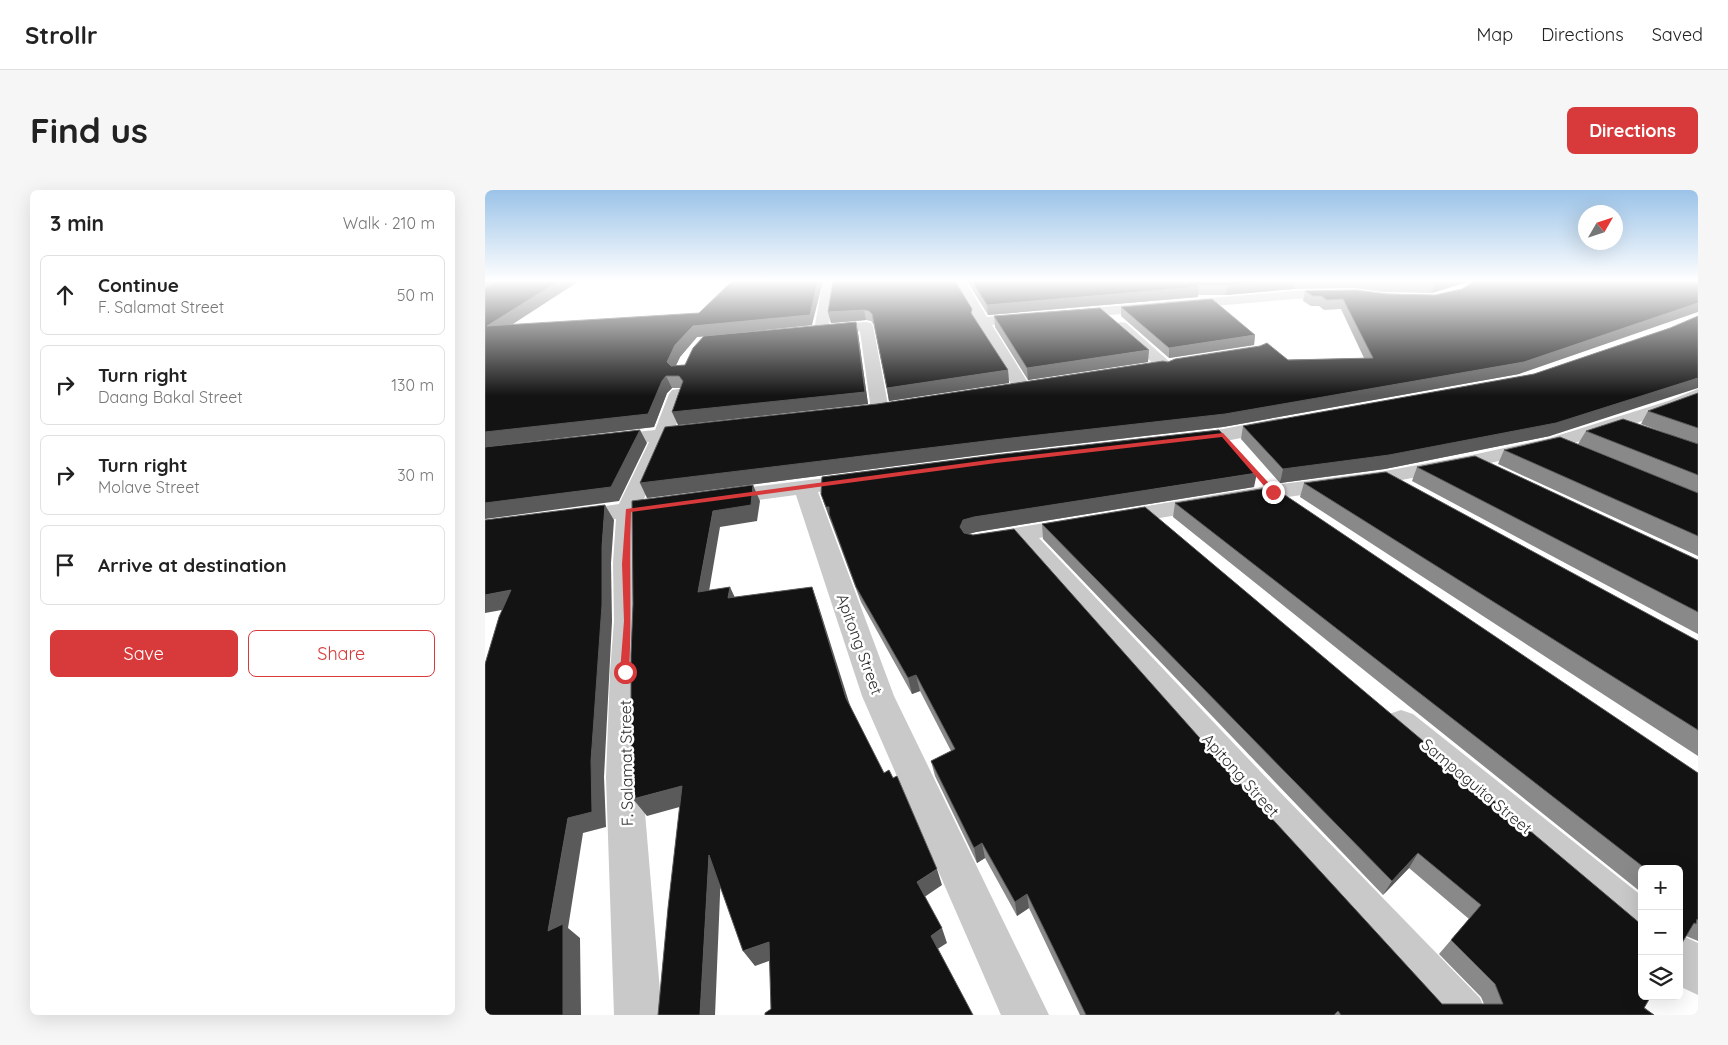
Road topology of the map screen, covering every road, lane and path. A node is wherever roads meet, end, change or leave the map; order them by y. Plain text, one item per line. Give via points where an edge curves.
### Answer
1 (823, 320) edge
2 (1009, 320) edge
3 (1113, 320) edge
4 (981, 322) joint
5 (821, 330) junction
6 (804, 332) edge
7 (1184, 364) edge
8 (1166, 367) junction
9 (1147, 370) edge
10 (1042, 386) edge
11 (1023, 389) junction
12 (1004, 392) edge
13 (678, 394) edge
14 (1698, 394) edge
15 (1674, 405) junction
16 (899, 408) edge
17 (880, 410) junction
18 (861, 413) edge
19 (1698, 413) edge
20 (1300, 420) edge
21 (1616, 423) junction
22 (719, 428) edge
23 (663, 434) junction
24 (1223, 435) junction
25 (1648, 435) edge
26 (593, 442) edge
27 (1164, 442) edge
28 (1555, 444) junction
29 (1582, 455) edge
30 (1472, 461) junction
31 (1385, 476) junction
32 (872, 478) edge
33 (1508, 478) edge
34 (805, 487) junction
35 (1273, 492) junction
36 (1420, 496) edge
37 (628, 510) junction
38 (1151, 513) junction
39 (1306, 514) edge
40 (552, 520) edge
41 (1021, 533) junction
42 (1181, 538) edge
43 (976, 541) edge
44 (1377, 703) edge
45 (1638, 921) edge
46 (1683, 959) edge
47 (1698, 972) edge
48 (638, 1015) edge
49 (1025, 1015) edge
50 (1463, 1015) edge

1 - 5 street
2 - 4 street
3 - 8 street
4 - 11 street
5 - 6 street
5 - 17 street via 866,326
7 - 8 street
8 - 9 street
10 - 11 street
11 - 12 street
13 - 23 street
14 - 15 street
15 - 19 street
15 - 21 street
16 - 17 street
17 - 18 street
20 - 24 street
21 - 25 street
21 - 28 street
22 - 23 street
23 - 26 street
23 - 37 street
24 - 27 street
24 - 35 street
28 - 29 street
28 - 30 street
30 - 31 street
30 - 33 street
31 - 35 street
31 - 36 street
32 - 34 street
34 - 37 street
34 - 49 street, Apitong Street via 878,696
35 - 38 street
35 - 39 street
37 - 40 street
37 - 48 street, F. Salamat Street via 624,777
38 - 41 street
38 - 42 street
41 - 43 street
41 - 50 street, Apitong Street
44 - 45 street, Sampaguita Street
46 - 47 street

